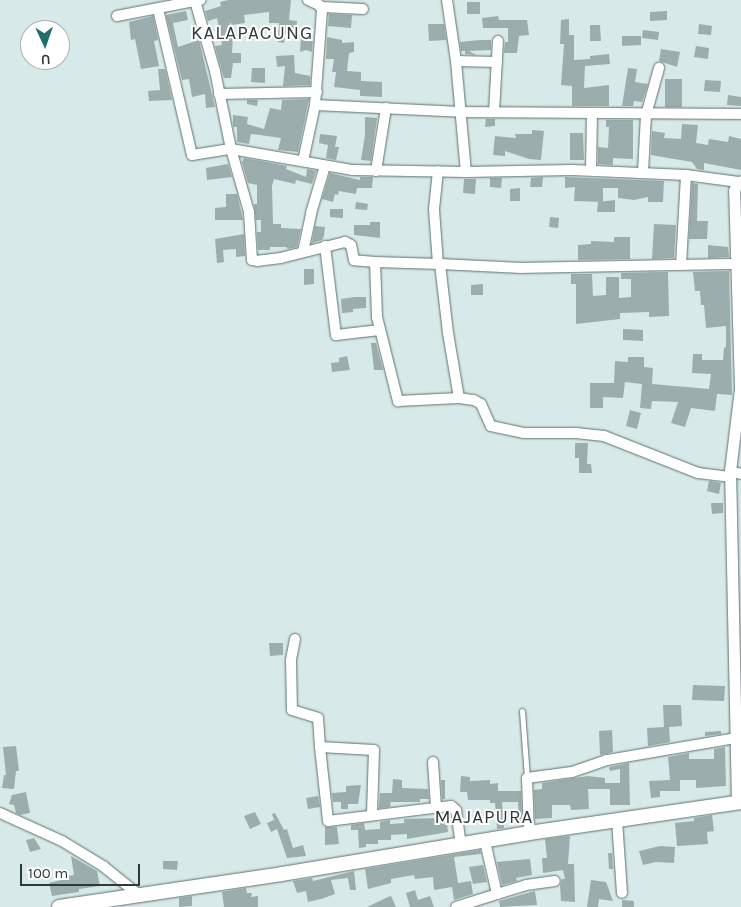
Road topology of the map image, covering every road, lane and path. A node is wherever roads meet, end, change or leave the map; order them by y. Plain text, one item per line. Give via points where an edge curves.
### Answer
1 (198, 0) edge
2 (308, 0) edge
3 (447, 0) edge
4 (322, 7) junction
5 (158, 9) junction
6 (363, 9) dead end
7 (117, 16) dead end
8 (498, 41) dead end
9 (456, 61) junction
10 (497, 62) junction
11 (659, 68) dead end
12 (317, 92) junction
13 (219, 94) junction
14 (315, 105) junction
15 (386, 108) junction
16 (461, 112) junction
17 (494, 112) junction
18 (592, 113) junction
19 (741, 114) edge
20 (646, 115) junction
21 (231, 149) junction
22 (303, 161) junction
23 (325, 166) junction
24 (591, 170) junction
25 (376, 171) junction
26 (438, 171) junction
27 (466, 172) junction
28 (644, 172) junction
29 (686, 175) junction
30 (740, 181) edge
31 (325, 246) junction
32 (303, 252) junction
33 (375, 262) junction
34 (439, 264) junction
35 (738, 264) junction
36 (681, 265) junction
37 (380, 330) junction
38 (459, 398) junction
39 (734, 474) edge
40 (295, 639) dead end
41 (522, 711) dead end
42 (736, 738) junction
43 (320, 747) junction
44 (433, 762) dead end
45 (527, 778) junction
46 (739, 802) edge
47 (436, 808) junction
48 (0, 813) edge
49 (372, 815) junction
50 (618, 820) junction
51 (528, 833) junction
52 (485, 841) junction
53 (461, 845) junction
54 (555, 881) dead end
55 (622, 893) dead end
56 (497, 894) junction
57 (139, 895) junction
58 (59, 907) edge
59 (456, 907) edge

1 - 5 street
1 - 13 street
2 - 4 street
3 - 9 street
4 - 6 street
4 - 12 street
5 - 7 street
5 - 21 street via 192,155
8 - 10 street
9 - 10 street
9 - 16 street
10 - 17 street
11 - 20 street
12 - 13 street
12 - 14 street
13 - 21 street
14 - 15 street
14 - 22 street
15 - 16 street
15 - 25 street
16 - 17 street
16 - 27 street
17 - 18 street
18 - 20 street
18 - 24 street
19 - 20 street
20 - 28 street
21 - 22 street
21 - 32 street via 249,212 252,260
22 - 23 street
23 - 25 street
23 - 32 street
24 - 27 street
24 - 28 street
25 - 26 street
26 - 27 street
26 - 34 street via 434,210
28 - 29 street
29 - 30 street
29 - 36 street
30 - 35 street via 734,191
31 - 32 street
31 - 33 street via 347,242 351,245 354,260
31 - 37 street via 336,335
33 - 34 street
33 - 37 street
34 - 36 street via 522,268
34 - 38 street
35 - 36 street
35 - 39 street via 740,388
37 - 38 street via 398,401
38 - 39 street via 481,404 491,426 524,434 604,436 698,473
39 - 42 street
40 - 43 street via 291,660 291,708 294,712 318,718
41 - 45 lane
42 - 45 street via 607,760 572,772
42 - 46 street
43 - 49 street via 328,821
43 - 49 street via 374,750
44 - 47 street
45 - 51 street
46 - 50 main road
47 - 49 street
47 - 53 street via 451,806 456,810
48 - 57 street via 62,841 103,866
50 - 51 main road
50 - 55 street
51 - 52 main road
52 - 53 main road
52 - 56 street
53 - 57 main road
54 - 56 street
56 - 59 street
57 - 58 main road

